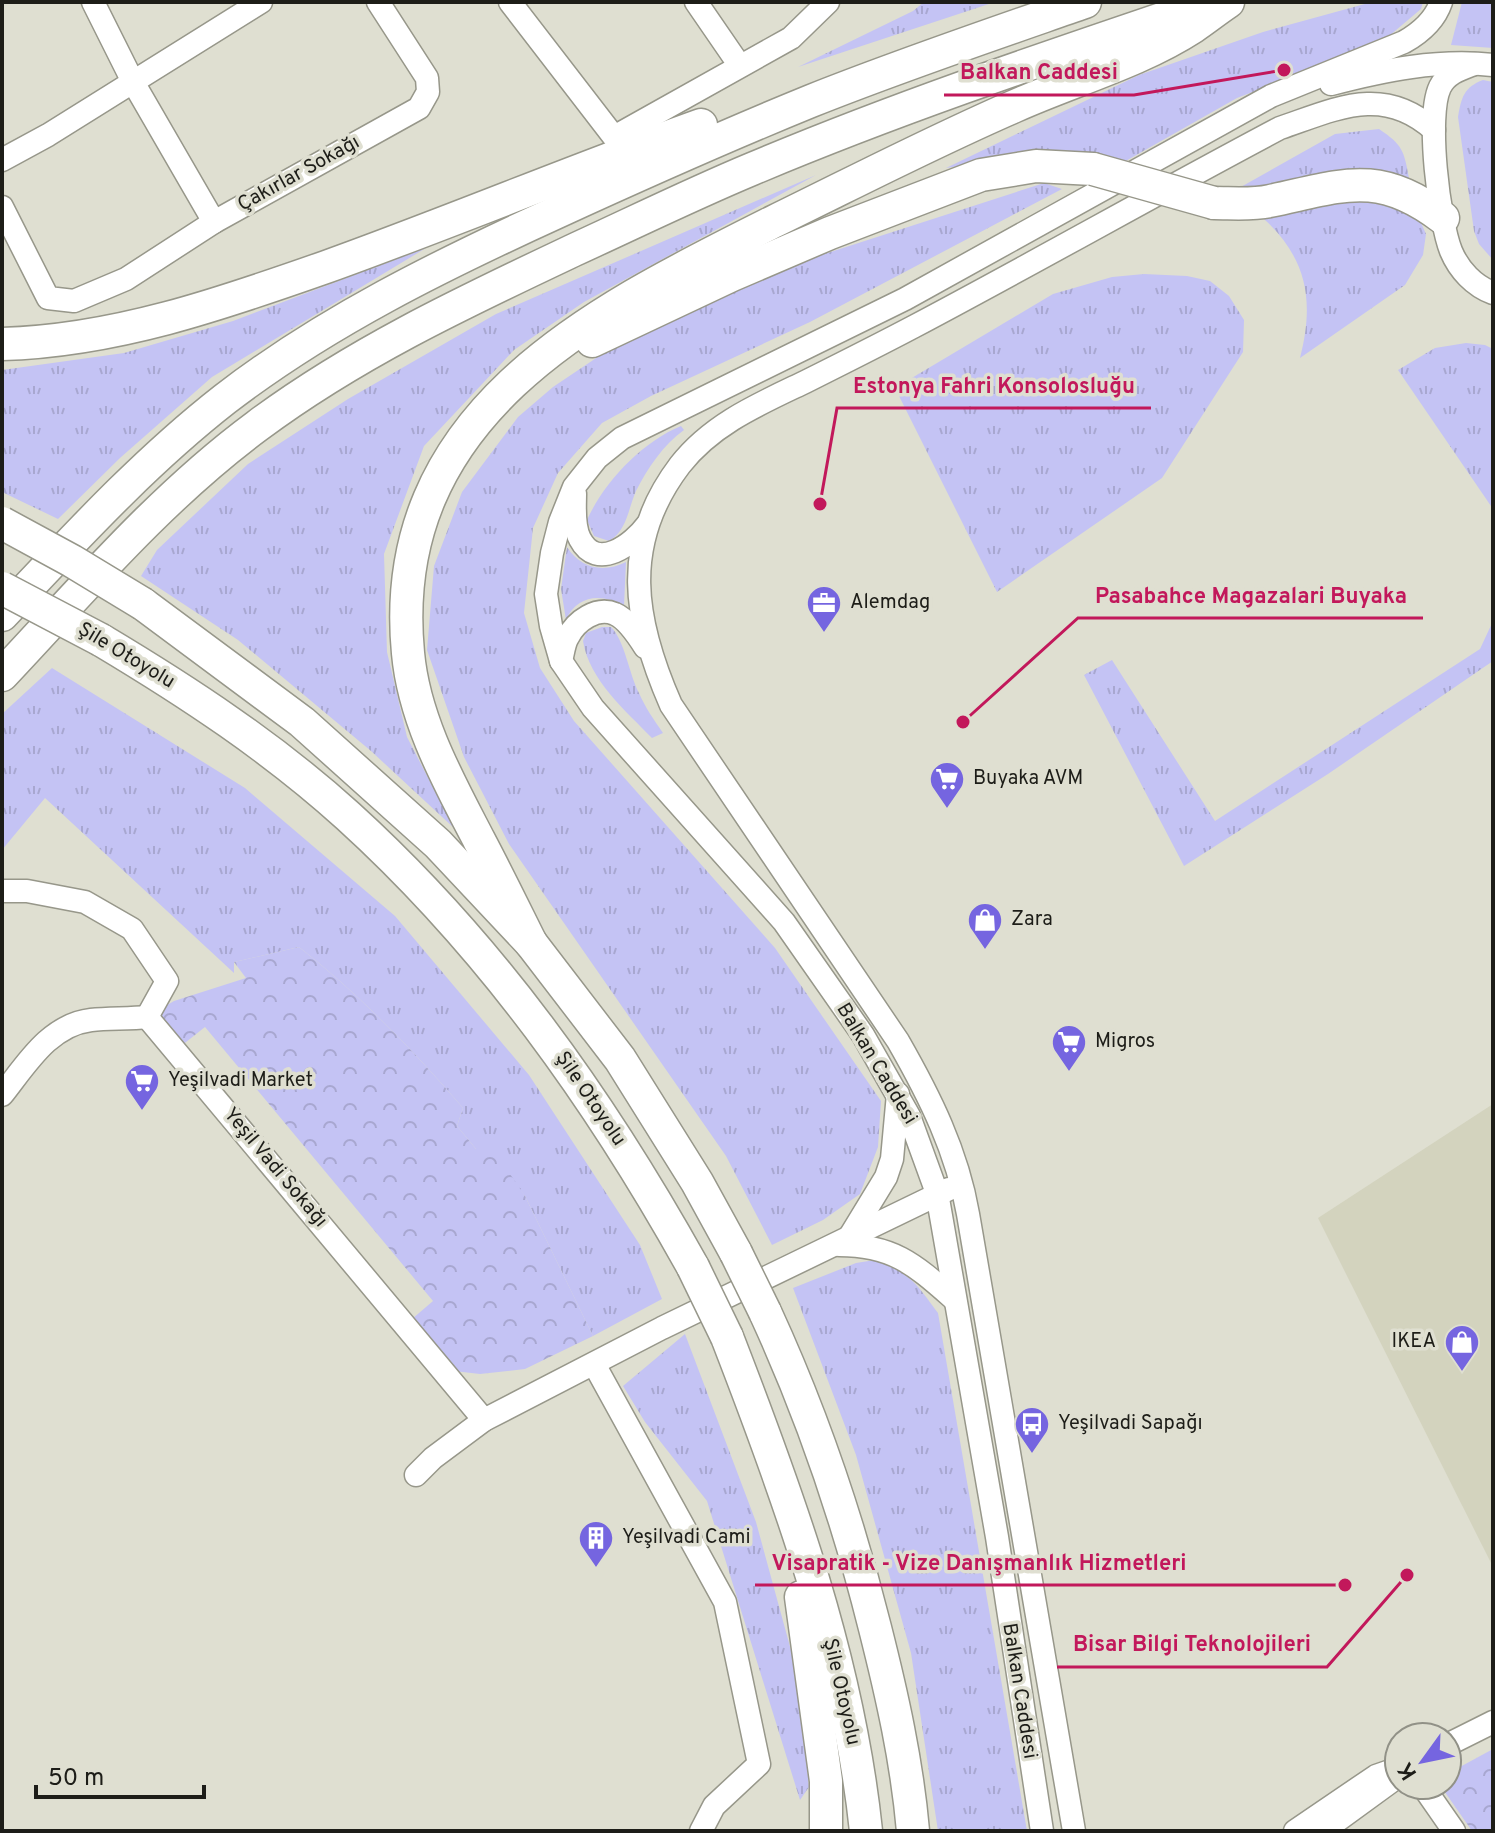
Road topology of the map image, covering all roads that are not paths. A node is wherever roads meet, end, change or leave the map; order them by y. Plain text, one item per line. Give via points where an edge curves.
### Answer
1 (93, 2) edge
2 (261, 2) edge
3 (378, 2) edge
4 (510, 2) edge
5 (696, 2) edge
6 (828, 2) edge
7 (1085, 2) edge
8 (1212, 2) edge
9 (1228, 2) edge
10 (1441, 2) edge
11 (1484, 64) edge
12 (740, 66) junction
13 (133, 82) junction
14 (1271, 96) junction
15 (813, 100) junction
16 (1434, 130) junction
17 (2, 160) edge
18 (2, 207) edge
19 (1443, 218) junction
20 (214, 222) junction
21 (1493, 293) edge
22 (2, 344) edge
23 (536, 361) junction
24 (574, 487) junction
25 (651, 521) junction
26 (2, 523) edge
27 (2, 588) edge
28 (2, 615) edge
29 (650, 655) junction
30 (561, 661) junction
31 (2, 675) edge
32 (2, 891) edge
33 (531, 943) junction
34 (147, 1017) junction
35 (898, 1094) junction
36 (2, 1095) edge
37 (963, 1183) junction
38 (937, 1193) junction
39 (841, 1241) junction
40 (955, 1300) junction
41 (594, 1364) junction
42 (484, 1420) junction
43 (416, 1475) dead end
44 (788, 1499) junction
45 (1493, 1722) edge
46 (1463, 1737) edge
47 (1383, 1774) edge
48 (910, 1788) junction
49 (1383, 1789) edge
50 (1433, 1801) edge
51 (701, 1831) edge
52 (826, 1831) edge
53 (866, 1831) edge
54 (913, 1831) edge
55 (920, 1831) edge
56 (1042, 1831) edge
57 (1074, 1831) edge
58 (1295, 1831) edge
59 (1323, 1831) edge
60 (1454, 1831) edge

1 - 13 street
2 - 13 street
3 - 20 street, Çakırlar Sokağı via 427,78 428,92 419,108
4 - 12 street via 614,137
5 - 12 street
6 - 12 street via 791,38
7 - 15 highway
8 - 31 highway via 982,79 753,169 468,300 362,355 253,428 201,471
9 - 23 highway via 1154,48 1006,109 670,274
10 - 14 street via 1422,30 1404,42
11 - 14 street via 1411,66
11 - 16 street via 1449,75 1440,88
13 - 17 street
13 - 20 street
14 - 24 street, Balkan Caddesi via 905,299 622,438
15 - 22 highway via 700,125 219,303 115,331
15 - 28 highway via 503,237 385,296 283,357 224,400 114,497
16 - 19 street
16 - 25 street via 1401,108 1370,103 1280,128 1019,272 720,426 680,466
18 - 20 street, Çakırlar Sokağı via 48,298 74,301 126,279
19 - 21 street via 1460,266 1472,281
19 - 23 highway, bridge via 1411,196 1366,184 1335,185 1268,202 1214,203 1093,169 1036,166 981,175 816,239 616,331
23 - 33 highway via 501,392 444,467 421,517 407,576 408,655 421,716
24 - 25 street via 579,537 599,554 635,540
24 - 30 street, Balkan Caddesi via 560,522 546,594
25 - 29 street via 638,592
26 - 33 highway, bridge via 143,604 302,722 438,844
27 - 44 highway, Şile Otoyolu, bridge via 101,640 287,765 414,879 506,982 621,1145 693,1267 727,1337
29 - 30 street via 629,625 615,614 597,612 583,618 568,637
29 - 37 street, Balkan Caddesi via 671,705 898,1041 938,1115
30 - 35 street, Balkan Caddesi via 593,708 784,922
32 - 34 street via 85,902 132,929 167,981
33 - 48 highway, bridge via 620,1059 697,1182 765,1312 820,1441 846,1523 894,1702
34 - 36 street via 68,1026 43,1043
34 - 42 street, Yeşil Vadi Sokağı
35 - 38 street, Balkan Caddesi
35 - 39 street via 886,1177
37 - 38 street
37 - 57 street, Balkan Caddesi
38 - 39 street
38 - 40 street, Balkan Caddesi
39 - 40 street via 896,1254
39 - 41 street
40 - 56 street, Balkan Caddesi
41 - 42 street
41 - 51 street via 725,1602 759,1764 714,1806
42 - 43 street
44 - 52 highway via 826,1781
44 - 53 highway, Şile Otoyolu via 851,1720
45 - 46 street
47 - 58 street
48 - 54 highway
48 - 55 highway
49 - 59 street
50 - 60 street

